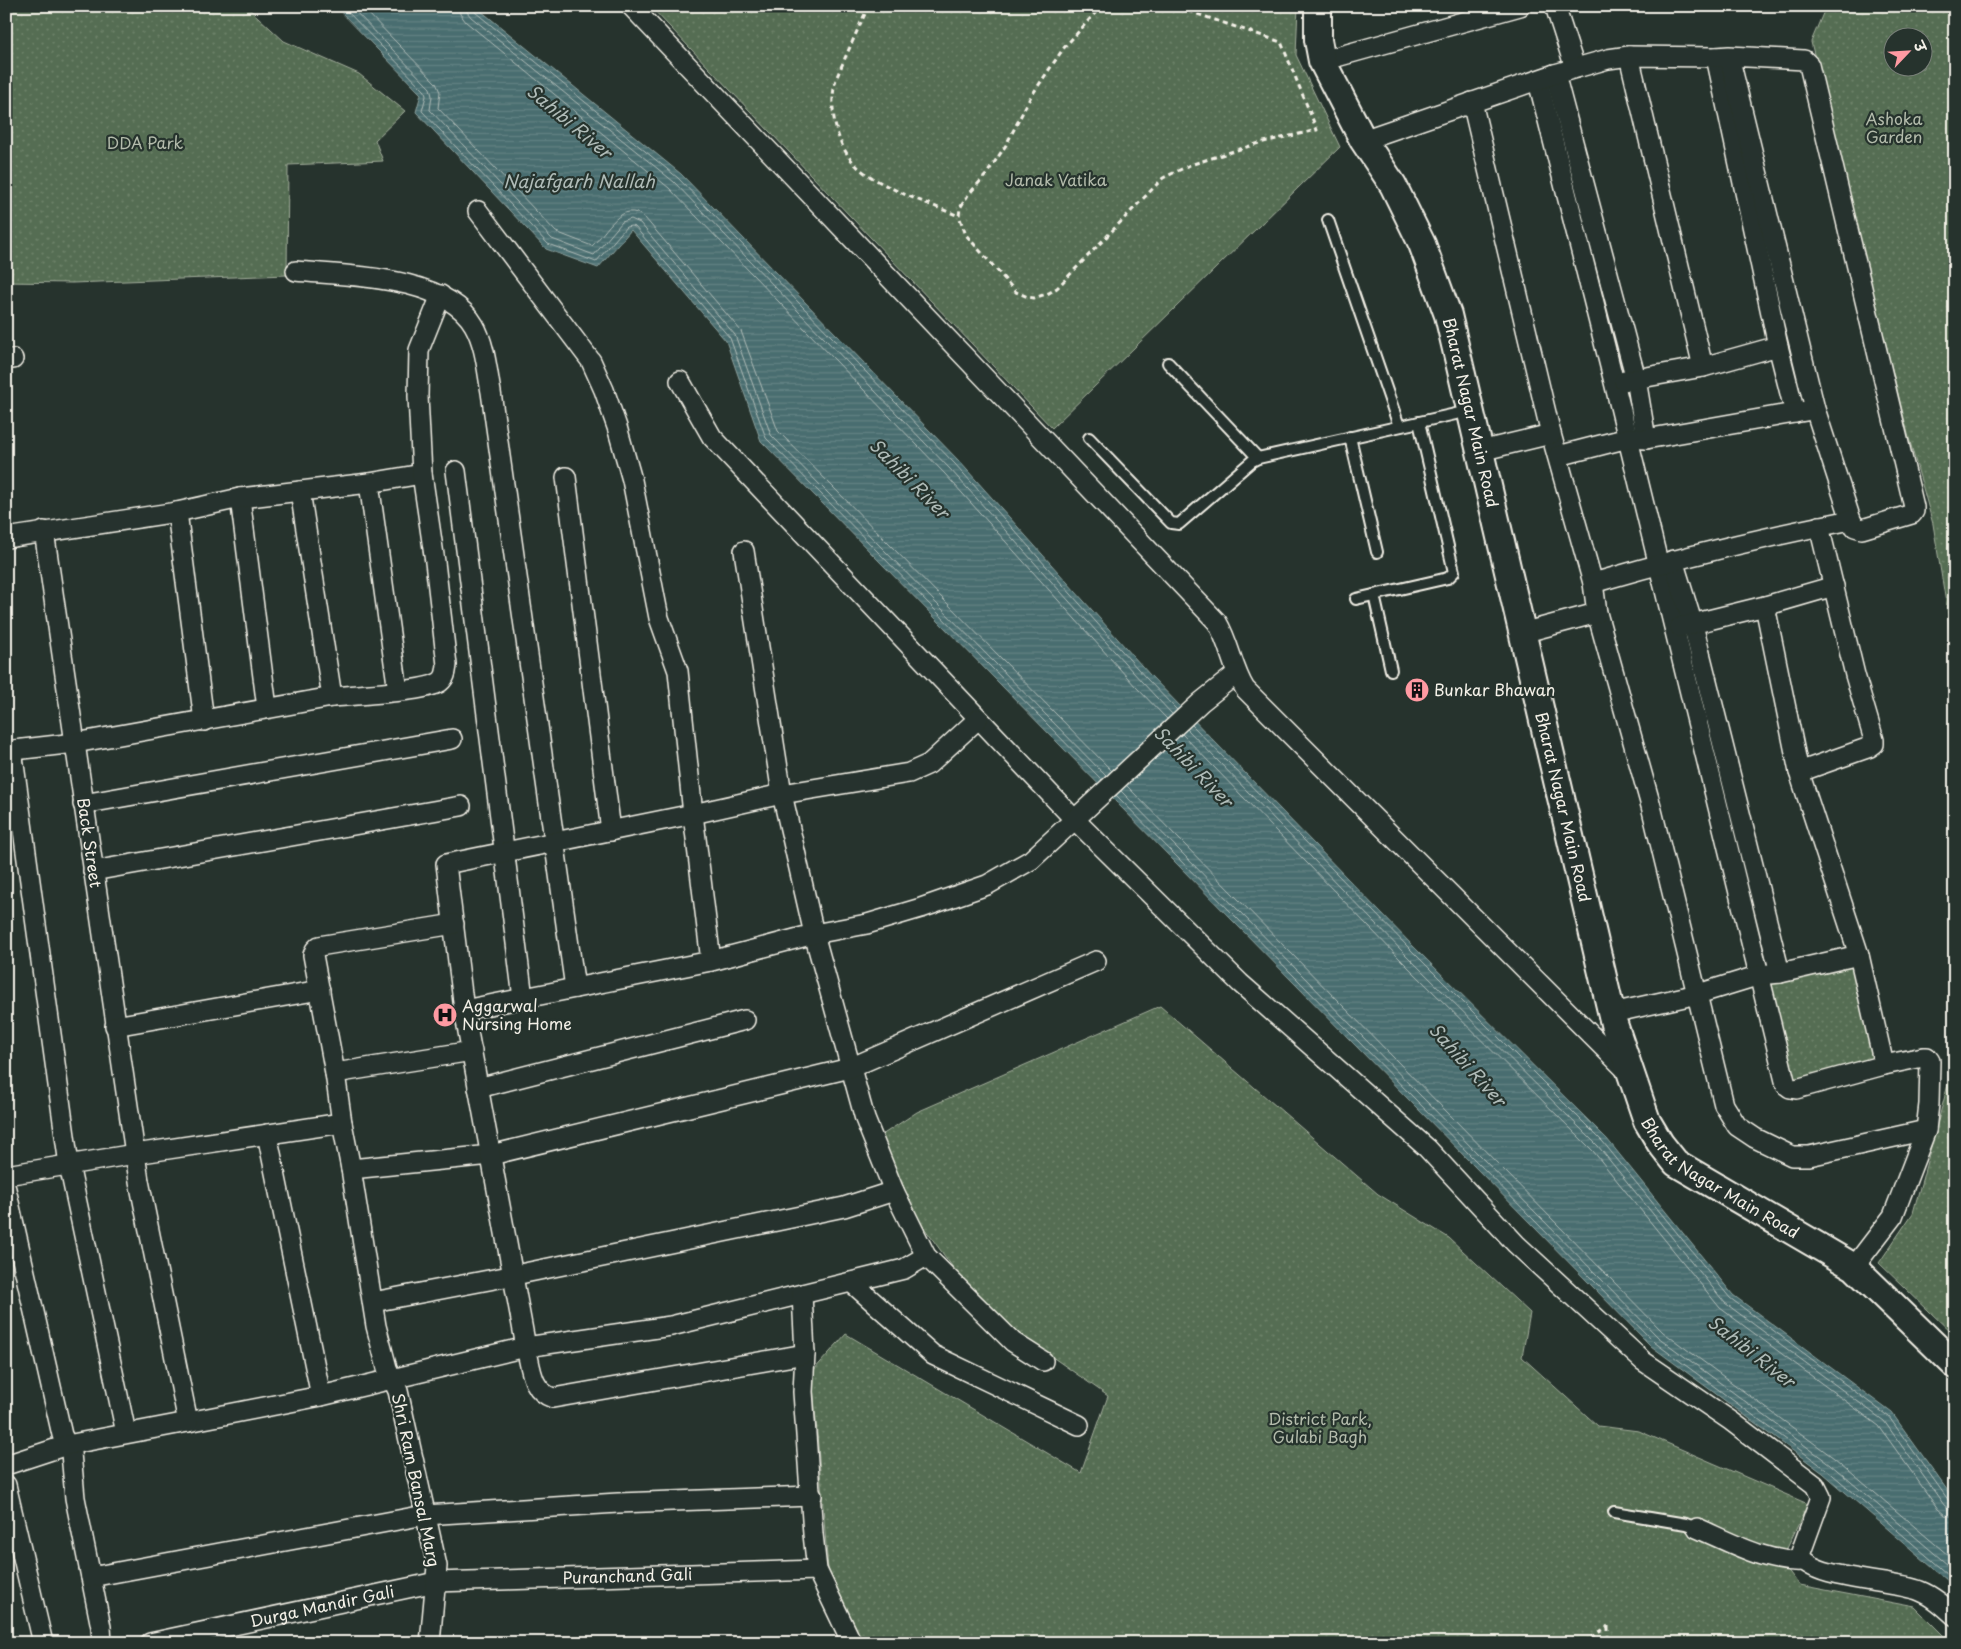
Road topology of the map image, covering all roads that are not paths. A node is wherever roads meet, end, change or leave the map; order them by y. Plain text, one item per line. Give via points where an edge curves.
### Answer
1 (631, 6) edge
2 (1318, 6) edge
3 (1520, 6) edge
4 (1556, 6) edge
5 (1629, 56) junction
6 (1722, 56) junction
7 (1322, 61) junction
8 (1575, 68) junction
9 (1547, 78) junction
10 (1472, 102) junction
11 (1363, 140) junction
12 (478, 211) dead end
13 (1328, 220) dead end
14 (296, 271) dead end
15 (441, 295) junction
16 (1778, 346) junction
17 (1168, 363) dead end
18 (1703, 367) junction
19 (1636, 379) junction
20 (680, 382) dead end
21 (1614, 382) junction
22 (1815, 409) junction
23 (1469, 410) junction
24 (1795, 413) junction
25 (1419, 422) junction
26 (1399, 426) junction
27 (1551, 434) junction
28 (1350, 437) junction
29 (1089, 438) dead end
30 (1637, 439) junction
31 (1480, 452) junction
32 (1558, 456) junction
33 (1258, 458) junction
34 (456, 471) dead end
35 (422, 474) junction
36 (566, 477) dead end
37 (369, 483) junction
38 (300, 491) junction
39 (240, 498) junction
40 (177, 512) junction
41 (1851, 520) junction
42 (1820, 526) junction
43 (44, 531) junction
44 (6, 538) edge
45 (744, 551) dead end
46 (1378, 552) dead end
47 (1666, 562) junction
48 (1593, 583) junction
49 (1834, 586) junction
50 (1374, 594) junction
51 (1356, 599) dead end
52 (1764, 606) junction
53 (1597, 613) junction
54 (1684, 627) junction
55 (1522, 633) junction
56 (1391, 670) dead end
57 (1236, 674) junction
58 (398, 691) junction
59 (332, 698) junction
60 (267, 708) junction
61 (978, 719) junction
62 (204, 721) junction
63 (452, 739) dead end
64 (75, 743) junction
65 (9, 751) edge
66 (1799, 772) junction
67 (782, 794) junction
68 (83, 804) junction
69 (462, 806) dead end
70 (693, 814) junction
71 (1075, 820) junction
72 (611, 831) junction
73 (555, 842) junction
74 (504, 853) junction
75 (93, 871) junction
76 (454, 924) junction
77 (814, 934) junction
78 (1859, 955) junction
79 (711, 961) junction
80 (1096, 961) dead end
81 (1780, 973) junction
82 (1760, 976) junction
83 (575, 988) junction
84 (320, 990) junction
85 (1698, 994) junction
86 (523, 998) junction
87 (464, 1010) junction
88 (1612, 1013) junction
89 (745, 1020) dead end
90 (115, 1026) junction
91 (472, 1051) junction
92 (1884, 1065) junction
93 (850, 1068) junction
94 (335, 1074) junction
95 (1631, 1074) junction
96 (478, 1088) junction
97 (342, 1123) junction
98 (1926, 1130) junction
99 (267, 1134) junction
100 (135, 1154) junction
101 (491, 1155) junction
102 (69, 1165) junction
103 (351, 1169) junction
104 (6, 1176) edge
105 (6, 1189) edge
106 (894, 1191) junction
107 (926, 1256) junction
108 (1854, 1267) junction
109 (513, 1274) junction
110 (852, 1282) junction
111 (802, 1294) junction
112 (373, 1302) junction
113 (526, 1346) junction
114 (805, 1354) junction
115 (1043, 1361) dead end
116 (1955, 1365) edge
117 (391, 1378) junction
118 (321, 1396) junction
119 (188, 1422) junction
120 (1079, 1425) dead end
121 (126, 1433) junction
122 (67, 1445) junction
123 (6, 1465) edge
124 (6, 1485) edge
125 (812, 1496) junction
126 (1614, 1512) dead end
127 (425, 1515) junction
128 (1697, 1528) joint
129 (1801, 1558) junction
130 (817, 1570) junction
131 (91, 1577) junction
132 (436, 1582) junction
133 (1955, 1616) edge
134 (43, 1643) edge
135 (102, 1643) edge
136 (150, 1643) edge
137 (430, 1643) edge
138 (852, 1643) edge

1 - 57 street via 1217,622
2 - 7 street, Bharat Nagar Main Road
3 - 7 street
4 - 8 street
5 - 6 street
5 - 8 street
5 - 18 street
6 - 16 street
6 - 22 street
6 - 41 street via 1799,58 1809,65 1914,507 1912,514 1862,529 1855,527
7 - 11 street, Bharat Nagar Main Road
8 - 9 street
9 - 10 street
9 - 19 street
9 - 21 street
10 - 11 street
10 - 27 street
11 - 23 street, Bharat Nagar Main Road via 1393,185 1422,244 1448,316
12 - 70 street via 591,360 604,390 632,480 659,618 678,671
13 - 26 lane
14 - 15 street via 391,280
15 - 35 street via 419,350
15 - 73 street via 474,325 491,392
16 - 18 street
16 - 24 street
17 - 33 lane
18 - 19 street
19 - 21 street
19 - 30 street
20 - 61 street via 712,437
21 - 30 street
22 - 24 street
22 - 41 street
23 - 25 lane
23 - 31 street, Bharat Nagar Main Road
24 - 30 street
25 - 26 lane
25 - 50 lane via 1454,572 1448,578
26 - 28 lane
27 - 31 street
27 - 32 street
28 - 33 lane
28 - 46 lane
29 - 33 lane via 1174,524 1183,522
30 - 32 street
30 - 47 street
31 - 55 street, Bharat Nagar Main Road
32 - 48 street
34 - 74 street
35 - 37 street
35 - 58 street via 446,676 434,685
36 - 72 street
37 - 38 street
37 - 58 street
38 - 39 street
38 - 59 street
39 - 40 street
39 - 60 street
40 - 43 street
40 - 62 street
41 - 42 street
42 - 47 street
42 - 49 street
43 - 44 street
43 - 64 street, Back Street
45 - 67 street
47 - 48 street
47 - 54 street
48 - 53 street
49 - 52 street
49 - 66 street via 1874,744
50 - 51 lane
50 - 56 lane
52 - 54 street
52 - 66 street
53 - 55 street
53 - 85 street via 1651,806
54 - 81 street
54 - 82 street
55 - 88 street, Bharat Nagar Main Road
57 - 71 street via 1201,702
57 - 95 street via 1245,689
58 - 59 street
59 - 60 street
60 - 62 street
61 - 67 street via 929,764 909,773
61 - 71 street
62 - 64 street
63 - 68 street
64 - 65 street
64 - 68 street, Back Street
65 - 102 street
66 - 78 street
67 - 70 street
67 - 77 street
68 - 75 street, Back Street
69 - 75 street
70 - 72 street
70 - 79 street
71 - 77 street via 1030,860 988,884 867,924
71 - 129 street via 1240,983 1427,1148 1516,1244 1644,1361 1731,1421 1815,1486 1821,1496
72 - 73 street
73 - 74 street
73 - 83 street
74 - 76 street via 446,864
74 - 86 street
75 - 90 street, Back Street
76 - 84 street, Shri Ram Bansal Marg via 319,946 313,955
76 - 87 street
77 - 79 street
77 - 93 street
78 - 81 street
78 - 92 street
79 - 83 street
80 - 93 street
81 - 82 street
82 - 85 street
82 - 92 street via 1786,1085 1790,1088
83 - 86 street
84 - 90 street
84 - 94 street, Shri Ram Bansal Marg
85 - 88 street
85 - 98 street via 1724,1104 1737,1126 1755,1138 1792,1156 1809,1156
86 - 87 street
87 - 91 street
88 - 95 street, Bharat Nagar Main Road
89 - 96 street
90 - 100 street, Back Street
91 - 94 street
91 - 96 street
92 - 98 street via 1922,1057 1930,1061
93 - 101 street
93 - 106 street via 865,1119
94 - 97 street, Shri Ram Bansal Marg
95 - 108 street, Bharat Nagar Main Road via 1647,1121 1676,1163
96 - 101 street
97 - 99 street
97 - 103 street, Shri Ram Bansal Marg
98 - 108 street via 1893,1216
99 - 100 street
99 - 118 street
100 - 102 street
100 - 119 street, Back Street
101 - 103 street
101 - 109 street
102 - 104 street
102 - 121 street
103 - 112 street, Shri Ram Bansal Marg
105 - 122 street via 62,1435
106 - 107 street
106 - 109 street via 844,1207
107 - 110 street via 904,1269
107 - 115 street via 1013,1342
108 - 116 street, Bharat Nagar Main Road
109 - 112 street
109 - 113 street
110 - 111 street
110 - 120 street via 933,1355
111 - 113 street via 671,1326
111 - 114 street
112 - 117 street, Shri Ram Bansal Marg via 376,1326
113 - 114 street via 536,1388 553,1398
113 - 117 street
114 - 125 street via 803,1392
117 - 118 street
117 - 127 street, Shri Ram Bansal Marg via 398,1391
118 - 119 street
119 - 121 street
121 - 122 street
122 - 123 street
122 - 131 street
124 - 134 street
125 - 127 street via 618,1503
125 - 130 street
126 - 128 lane
127 - 131 street
127 - 132 street, Shri Ram Bansal Marg via 437,1566
128 - 129 street via 1749,1551 1791,1562
129 - 133 street via 1809,1566 1838,1576 1892,1583 1922,1591
130 - 132 street, Puranchand Gali
130 - 138 street
131 - 135 street
132 - 136 street, Durga Mandir Gali
132 - 137 street, Shri Ram Bansal Marg

